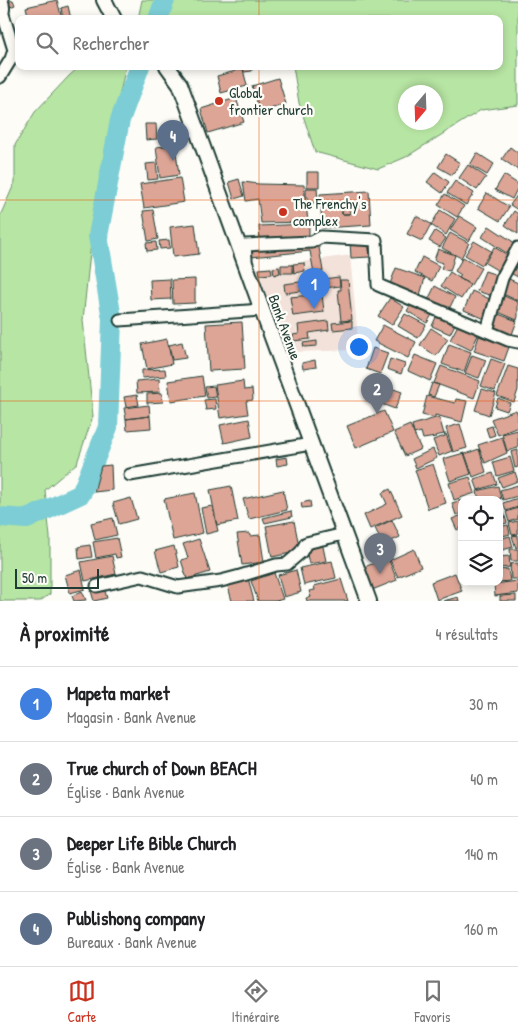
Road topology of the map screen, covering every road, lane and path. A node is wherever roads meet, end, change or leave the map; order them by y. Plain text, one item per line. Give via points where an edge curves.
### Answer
1 (2, 0) edge
2 (104, 0) edge
3 (1, 15) edge
4 (112, 15) edge
5 (170, 70) edge
6 (0, 77) edge
7 (518, 248) edge
8 (246, 269) junction
9 (262, 310) junction
10 (120, 320) dead end
11 (487, 331) junction
12 (518, 342) edge
13 (311, 444) junction
14 (130, 475) dead end
15 (344, 534) junction
16 (97, 586) dead end
17 (369, 601) edge

1 - 3 street
2 - 4 street
3 - 6 street via 14,50
5 - 8 street, Bank Avenue via 180,84
7 - 11 street via 502,278
8 - 9 street, Bank Avenue
8 - 11 street via 245,245 312,242 322,237 376,240 378,285
9 - 10 street
9 - 13 street, Bank Avenue
11 - 12 street
13 - 14 street
13 - 15 street, Bank Avenue
15 - 16 street via 306,543 287,564 221,581 178,587 142,576
15 - 17 street, Bank Avenue

